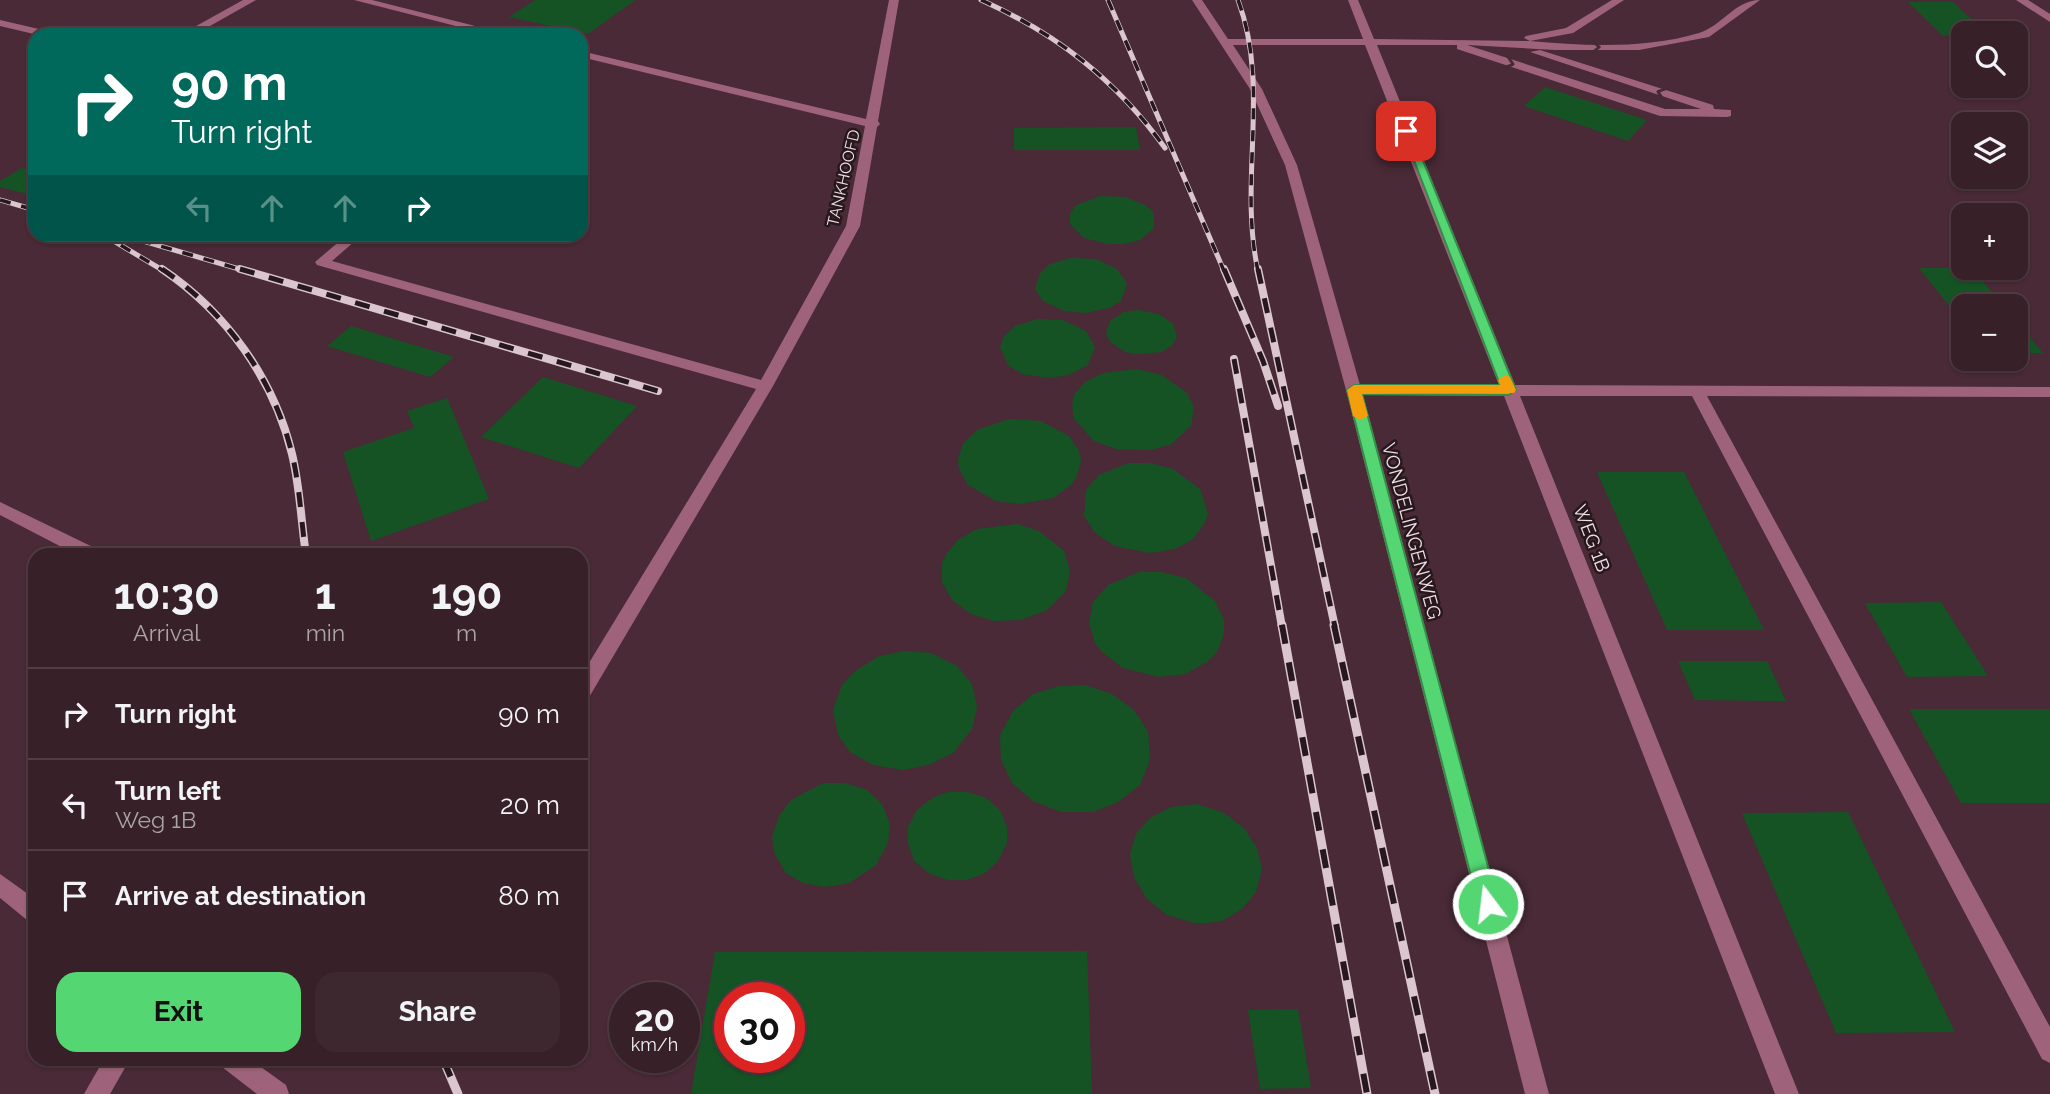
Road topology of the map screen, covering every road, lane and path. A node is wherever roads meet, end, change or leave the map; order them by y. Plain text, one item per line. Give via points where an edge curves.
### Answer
1 (251, 0) edge
2 (359, 0) edge
3 (894, 0) edge
4 (1197, 0) edge
5 (1353, 0) edge
6 (1619, 0) edge
7 (1755, 0) edge
8 (2021, 0) edge
9 (2050, 19) edge
10 (0, 23) edge
11 (199, 28) edge
12 (476, 28) edge
13 (28, 29) edge
14 (1225, 42) junction
15 (1370, 42) junction
16 (1444, 42) junction
17 (1502, 42) junction
18 (588, 56) edge
19 (874, 124) junction
20 (347, 242) edge
21 (765, 386) junction
22 (1354, 390) junction
23 (1509, 390) junction
24 (2050, 392) edge
25 (1698, 393) junction
26 (0, 508) edge
27 (79, 548) edge
28 (588, 681) edge
29 (4, 896) edge
30 (28, 909) edge
31 (2050, 1051) edge
32 (114, 1066) edge
33 (239, 1066) edge
34 (96, 1094) edge
35 (277, 1094) edge
36 (1538, 1094) edge
37 (1787, 1094) edge

1 - 11 street
2 - 12 street
3 - 19 street, TANKHOOFD
4 - 14 street, VONDELINGENWEG
5 - 15 street, WEG 1B
6 - 17 street via 1569,31
17 -> 7 street via 1555,47 1663,45 1705,35
8 - 9 street
10 - 13 street
14 - 15 street
14 - 22 street, VONDELINGENWEG via 1256,89 1291,165
15 - 16 street
15 - 23 street, WEG 1B
16 - 17 street
16 -> 17 street via 1664,113 1727,113
18 - 19 street
19 - 21 street, TANKHOOFD via 853,226
20 - 21 street via 322,262
21 - 28 street, TANKHOOFD
22 - 23 street
22 - 36 street, VONDELINGENWEG
23 - 25 street
23 - 37 street, WEG 1B
24 - 25 street
25 - 31 street
26 - 27 street
29 - 30 street
32 - 34 street
33 - 35 street

